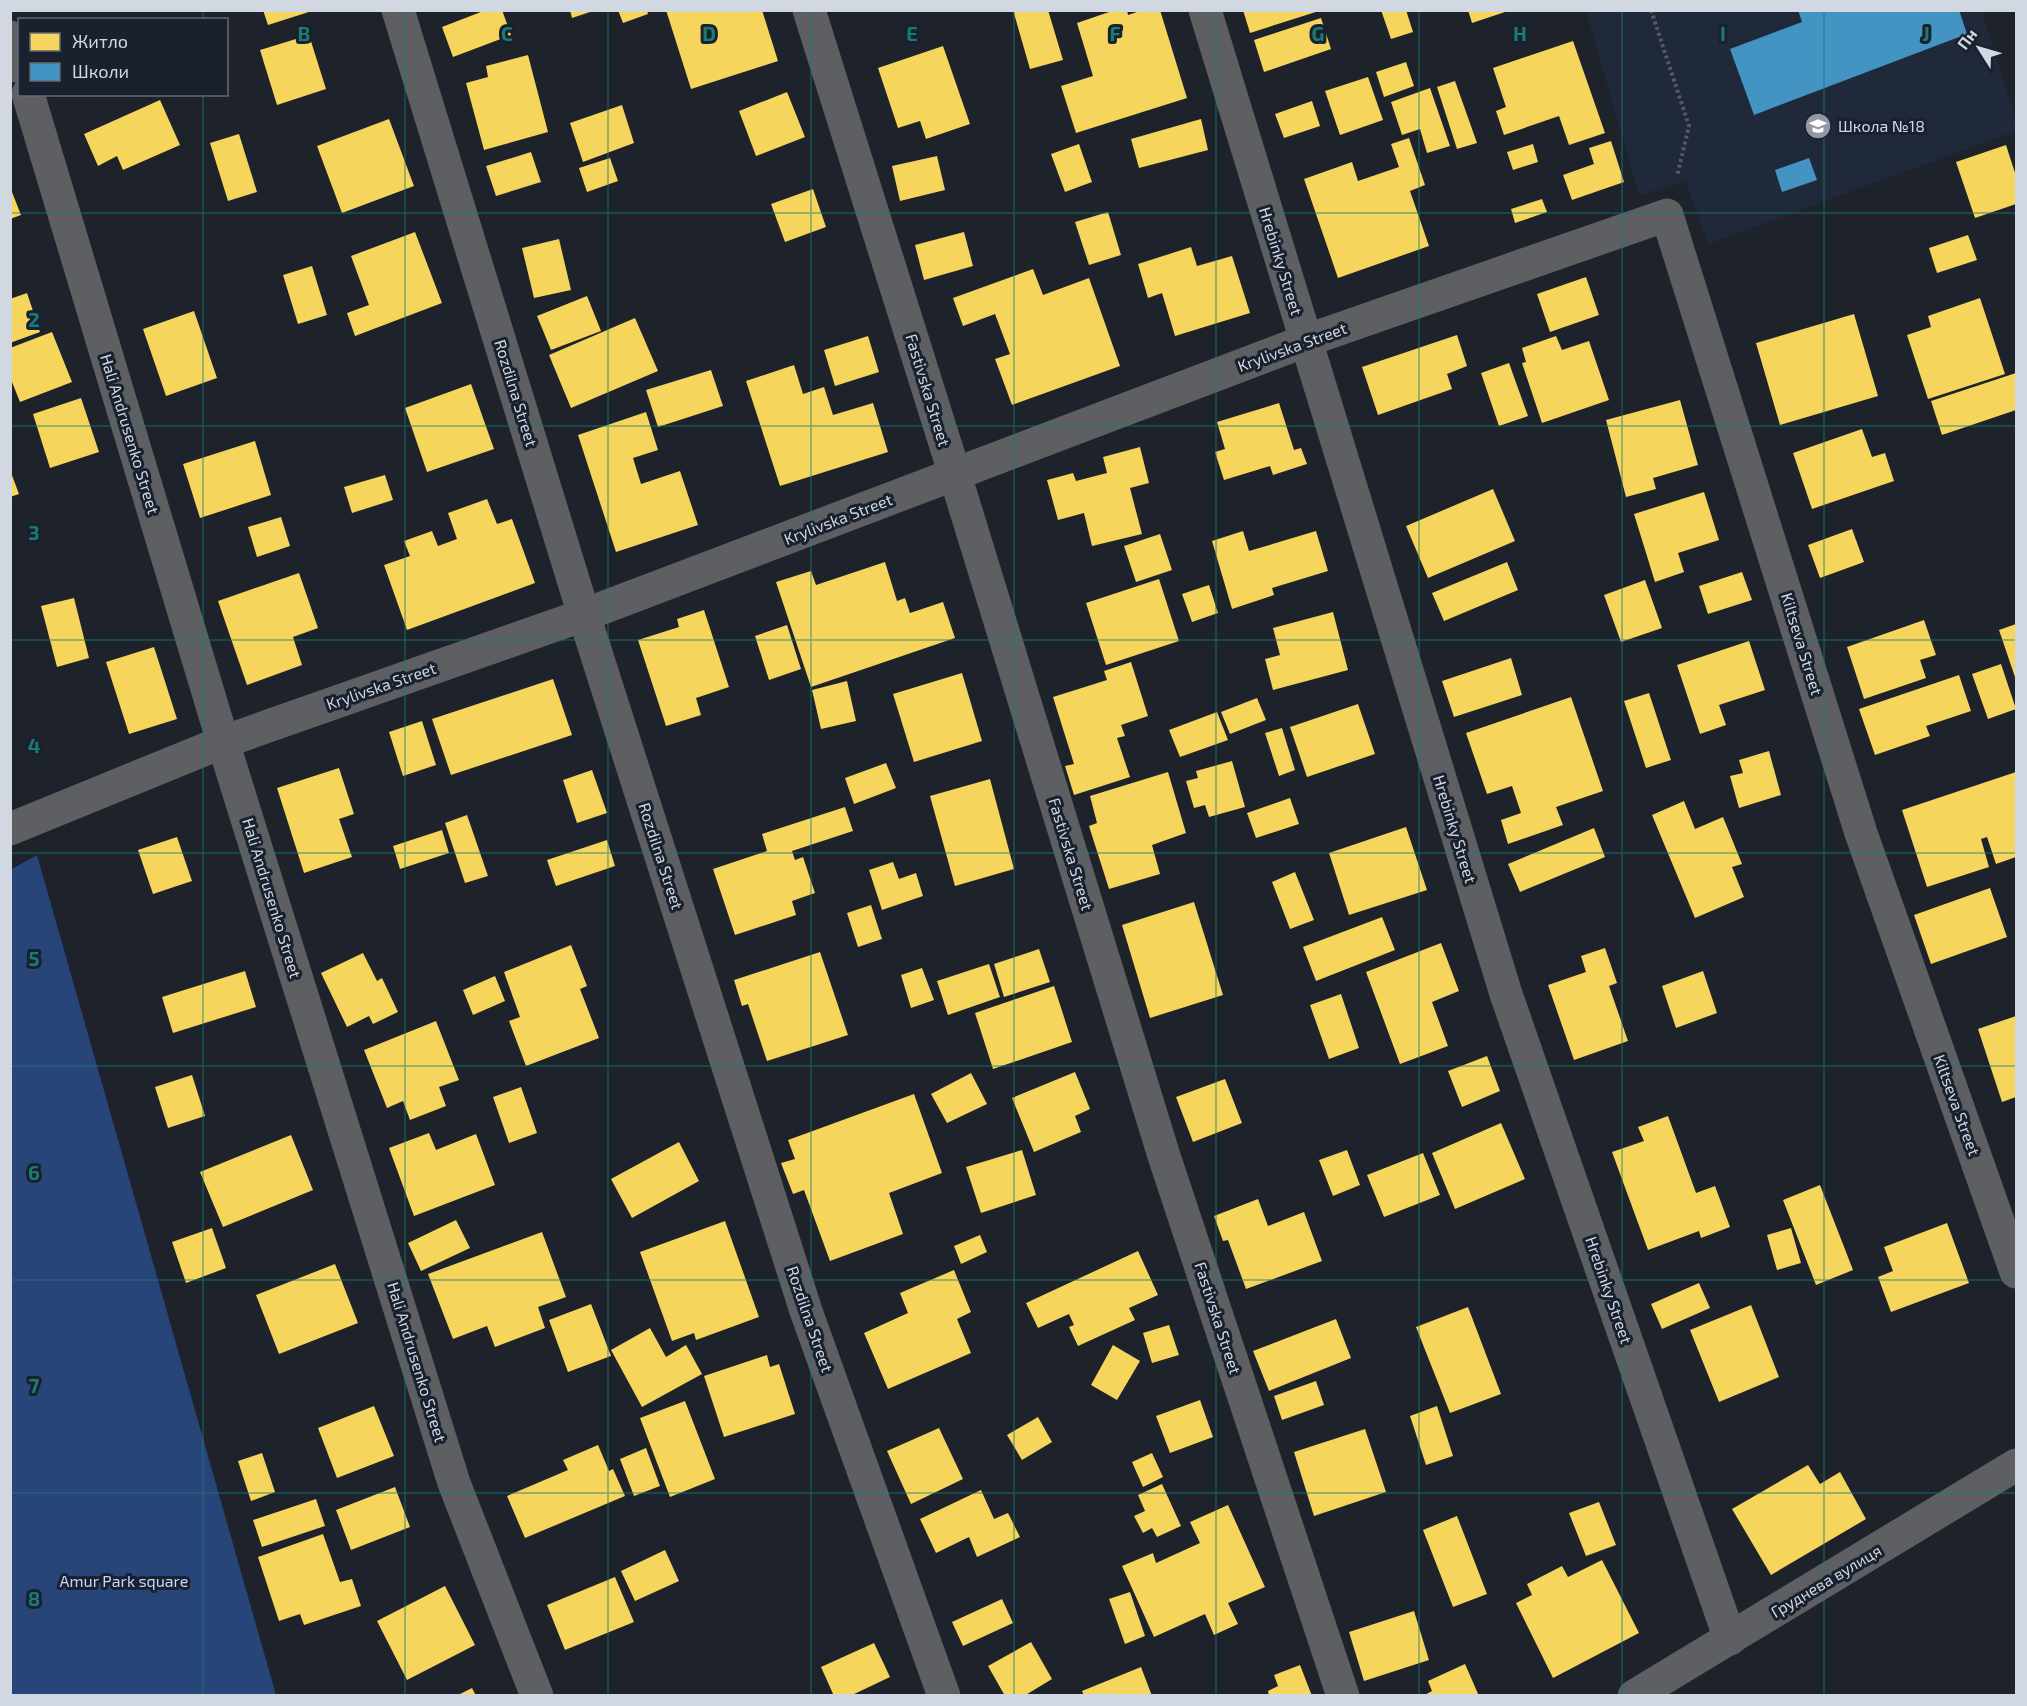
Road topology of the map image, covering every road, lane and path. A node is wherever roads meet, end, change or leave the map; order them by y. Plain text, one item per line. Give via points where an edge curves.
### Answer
1 (398, 10) edge
2 (809, 10) edge
3 (1205, 10) edge
4 (1651, 10) edge
5 (10, 37) edge
6 (18, 61) edge
7 (29, 96) edge
8 (1667, 214) junction
9 (1305, 341) junction
10 (955, 475) junction
11 (584, 615) junction
12 (223, 742) junction
13 (10, 830) edge
14 (2016, 1272) edge
15 (2016, 1465) edge
16 (1730, 1639) junction
17 (537, 1695) edge
18 (945, 1695) edge
19 (1343, 1695) edge
20 (1634, 1695) edge

1 - 11 street, Rozdilna Street
2 - 10 street, Fastivska Street
3 - 9 street, Hrebinky Street
4 - 8 path via 1689,126
5 - 6 street
7 - 12 street, Hali Andrusenko Street
8 - 9 street, Krylivska Street
8 - 14 street, Kiltseva Street via 1861,833
9 - 10 street, Krylivska Street
9 - 16 street, Hrebinky Street via 1506,994
10 - 11 street, Krylivska Street
10 - 19 street, Fastivska Street via 1164,1156
11 - 12 street, Krylivska Street
11 - 18 street, Rozdilna Street via 806,1311
12 - 13 street, Krylivska Street
12 - 17 street, Hali Andrusenko Street via 454,1483
15 - 16 street, Груднева вулиця
16 - 20 street, Груднева вулиця

